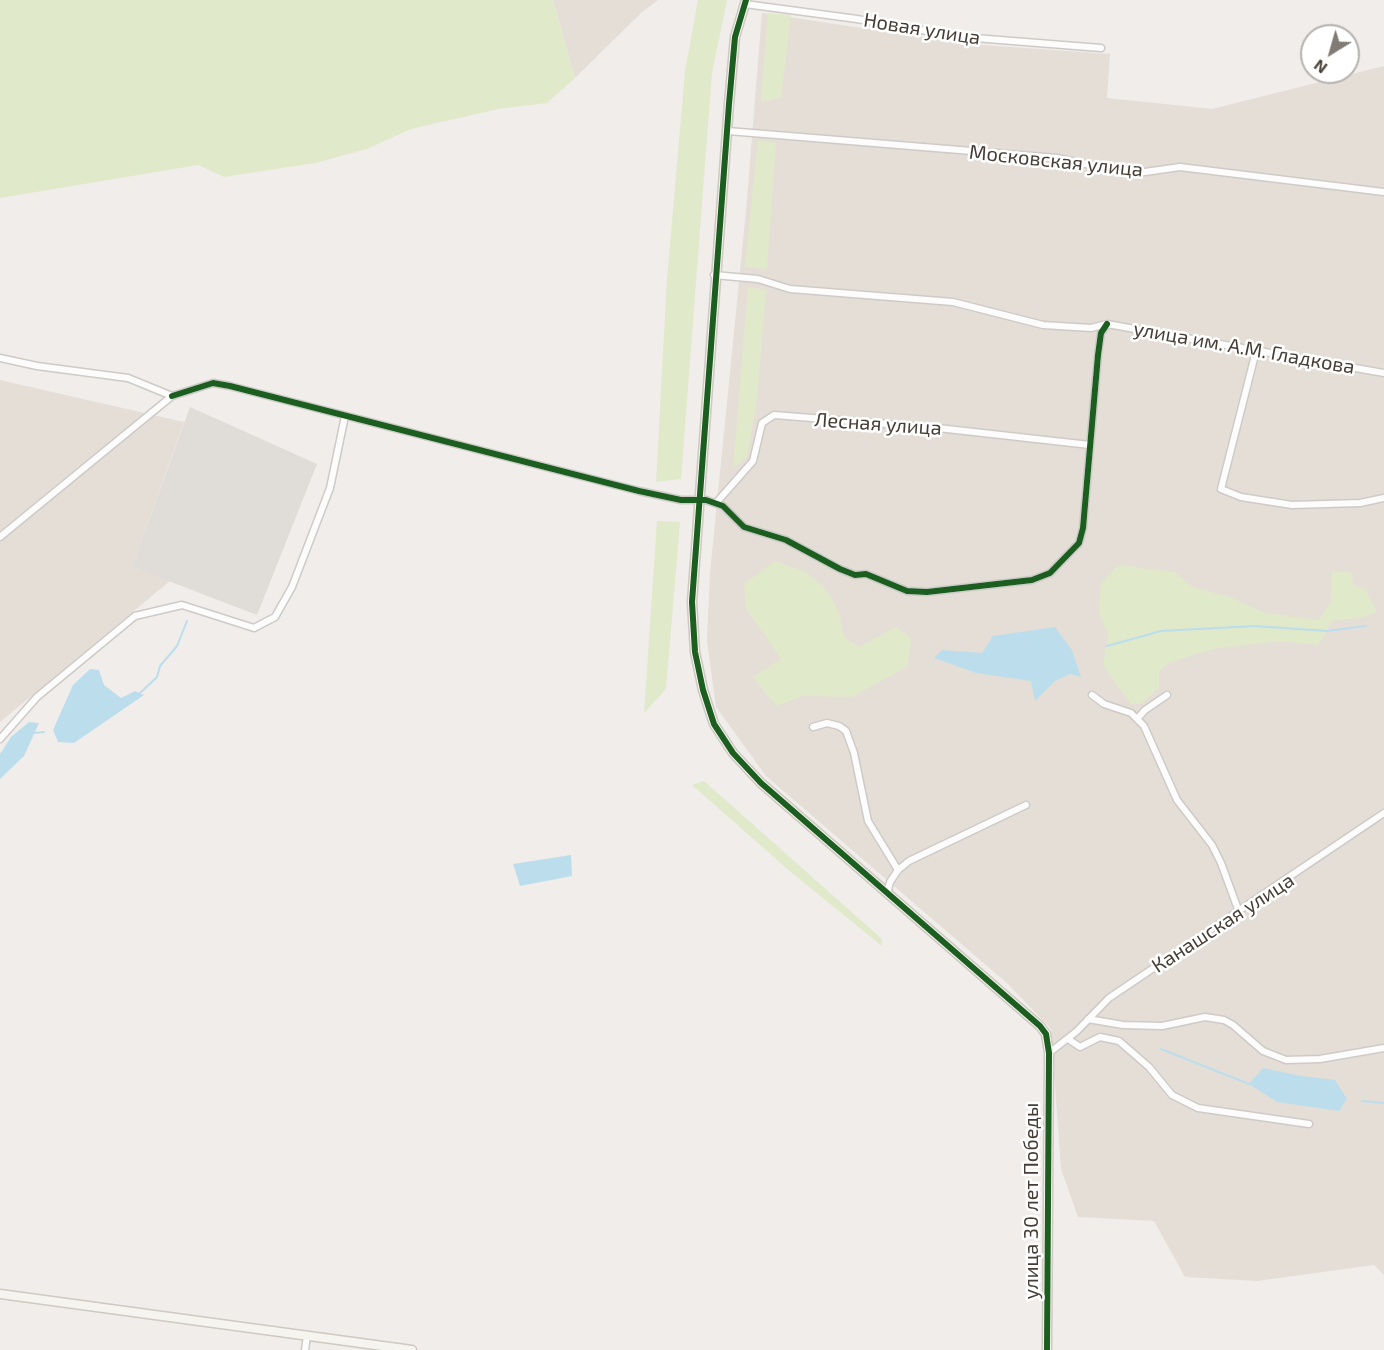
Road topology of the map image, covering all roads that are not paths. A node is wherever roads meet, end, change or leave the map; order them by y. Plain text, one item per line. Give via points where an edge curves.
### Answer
1 (745, 2) edge
2 (1101, 48) dead end
3 (728, 131) junction
4 (1384, 192) edge
5 (714, 275) junction
6 (1107, 324) junction
7 (1257, 351) junction
8 (0, 358) edge
9 (1384, 373) edge
10 (172, 396) junction
11 (345, 416) junction
12 (1090, 445) junction
13 (1384, 498) edge
14 (700, 500) junction
15 (716, 503) junction
16 (0, 537) edge
17 (1092, 695) dead end
18 (1167, 695) dead end
19 (1137, 719) junction
20 (813, 727) dead end
21 (0, 739) edge
22 (1026, 805) dead end
23 (1384, 813) edge
24 (898, 870) junction
25 (887, 894) junction
26 (1239, 912) junction
27 (1088, 1019) junction
28 (1068, 1039) junction
29 (1384, 1048) edge
30 (1049, 1053) junction
31 (1309, 1124) dead end
32 (0, 1294) edge
33 (307, 1336) junction
34 (382, 1348) edge
35 (305, 1350) edge
36 (412, 1350) edge
37 (1047, 1350) edge

1 - 2 street, Новая улица via 962,37
1 - 3 street, улица 30 лет Победы via 735,37
3 - 4 street, Московская улица via 1057,158 1119,171 1180,167
3 - 5 street, улица 30 лет Победы
5 - 6 street, улица им. А.М. Гладкова via 758,279 789,289 952,302 1043,325 1091,328
5 - 14 street, улица 30 лет Победы
6 - 7 street, улица им. А.М. Гладкова
6 - 12 street via 1101,333
7 - 9 street, улица им. А.М. Гладкова
7 - 13 street via 1221,489 1241,497 1292,505 1360,503
8 - 10 street via 128,378
10 - 11 street via 213,384
10 - 16 street
11 - 14 street via 639,491
11 - 21 street via 330,488 292,587 275,617 254,628 182,605 135,616 37,697
12 - 15 street, Лесная улица via 774,415 762,423 753,461
12 - 15 street via 1083,528 1078,543 1050,573 1032,580 907,591 866,574 855,575 786,540 744,527
14 - 15 street
14 - 25 street, улица 30 лет Победы via 692,602 696,652 714,724 733,753 761,783
17 - 19 street
18 - 19 street
19 - 26 street via 1144,726 1177,800 1212,845
20 - 24 street via 827,723 846,731 868,821
22 - 24 street via 909,861
23 - 26 street, Канашская улица
24 - 25 street
25 - 30 street, улица 30 лет Победы via 1040,1026 1046,1034
26 - 27 street, Канашская улица via 1109,998
27 - 28 street, Канашская улица
27 - 29 street via 1162,1026 1205,1017 1224,1020 1263,1051 1286,1060 1320,1059
28 - 30 street, Канашская улица
28 - 31 street via 1080,1047 1100,1037 1119,1041 1149,1067 1172,1095 1198,1108
30 - 37 street, улица 30 лет Победы
32 - 33 street
33 - 34 street
33 - 35 street
34 - 36 street

